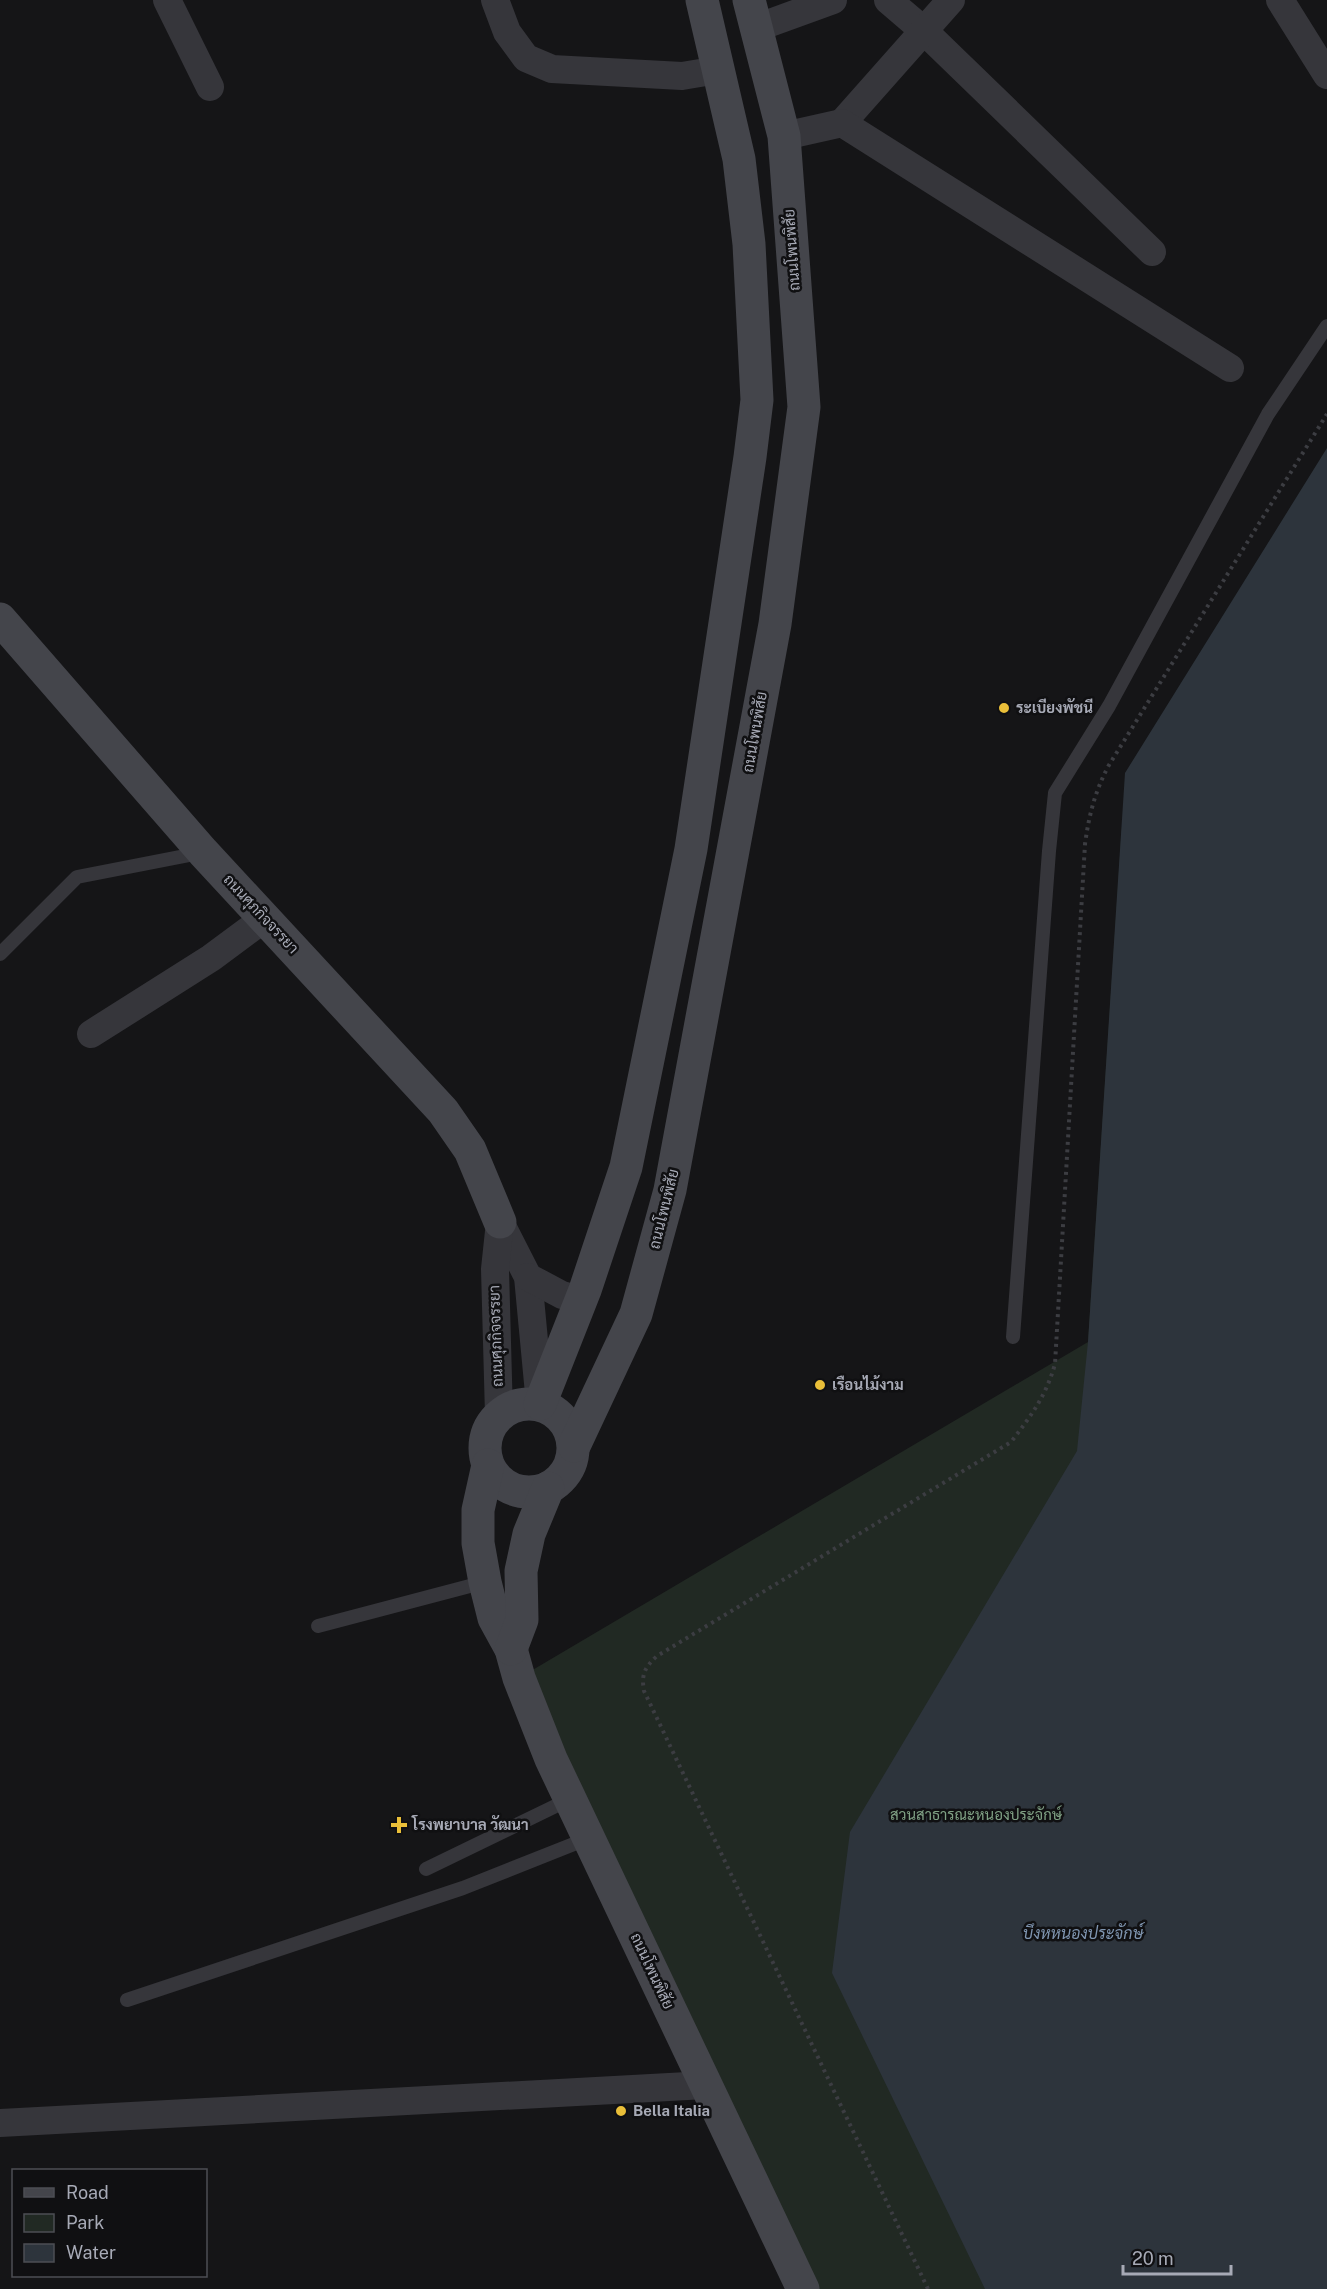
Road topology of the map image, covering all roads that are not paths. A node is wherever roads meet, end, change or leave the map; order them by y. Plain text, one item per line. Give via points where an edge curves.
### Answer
1 (168, 0) edge
2 (495, 0) edge
3 (702, 0) edge
4 (833, 0) edge
5 (888, 0) edge
6 (951, 0) edge
7 (1280, 0) edge
8 (752, 14) edge
9 (923, 30) junction
10 (718, 70) junction
11 (1327, 75) edge
12 (210, 87) dead end
13 (842, 123) junction
14 (784, 136) junction
15 (1152, 252) dead end
16 (1327, 326) edge
17 (1230, 368) dead end
18 (0, 619) edge
19 (203, 852) junction
20 (265, 918) junction
21 (0, 954) edge
22 (91, 1034) dead end
23 (500, 1222) junction
24 (528, 1277) junction
25 (580, 1300) junction
26 (1013, 1337) dead end
27 (540, 1404) junction
28 (499, 1415) junction
29 (574, 1446) junction
30 (488, 1465) junction
31 (548, 1488) junction
32 (484, 1582) junction
33 (318, 1626) dead end
34 (511, 1649) junction
35 (570, 1799) junction
36 (589, 1838) junction
37 (426, 1869) dead end
38 (127, 2000) dead end
39 (706, 2085) junction
40 (0, 2122) edge
41 (803, 2289) edge

1 - 12 street
2 - 10 street via 507,32 526,58 552,69 682,76
3 - 10 street
4 - 8 street
5 - 9 street
6 - 9 street
7 - 11 street
8 - 14 street, ถนนโพนพิสัย
9 - 13 street
9 - 15 street
10 - 25 street via 739,159 757,400 691,849 626,1167
13 - 14 street
13 - 17 street
14 - 29 street, ถนนโพนพิสัย via 804,407 775,624 670,1190 636,1314
16 - 26 lane via 1268,414 1109,706 1055,793
18 - 19 street, ถนนศุภกิจจรรยา
19 - 20 street, ถนนศุภกิจจรรยา
19 - 21 lane via 77,877
20 - 22 street via 211,958
20 - 23 street, ถนนศุภกิจจรรยา via 443,1111 470,1150
23 - 24 street, ถนนศุภกิจจรรยา
23 - 28 street, ถนนศุภกิจจรรยา via 495,1269
24 - 25 street
24 - 27 street, ถนนศุภกิจจรรยา
25 - 27 street
27 - 28 street via 511,1407
27 - 29 street via 563,1420
28 - 30 street via 485,1438
29 - 31 street via 567,1471
30 - 31 street via 498,1480 513,1490 531,1493
30 - 32 street, ถนนโพนพิสัย via 478,1510
31 - 34 street via 529,1534 521,1571 522,1620
32 - 33 lane
32 - 34 street, ถนนโพนพิสัย via 494,1618
34 - 35 street, ถนนโพนพิสัย via 519,1678
35 - 36 street, ถนนโพนพิสัย
35 - 37 lane
36 - 38 lane via 463,1888
36 - 39 street, ถนนโพนพิสัย
39 - 40 street
39 - 41 street, ถนนโพนพิสัย

